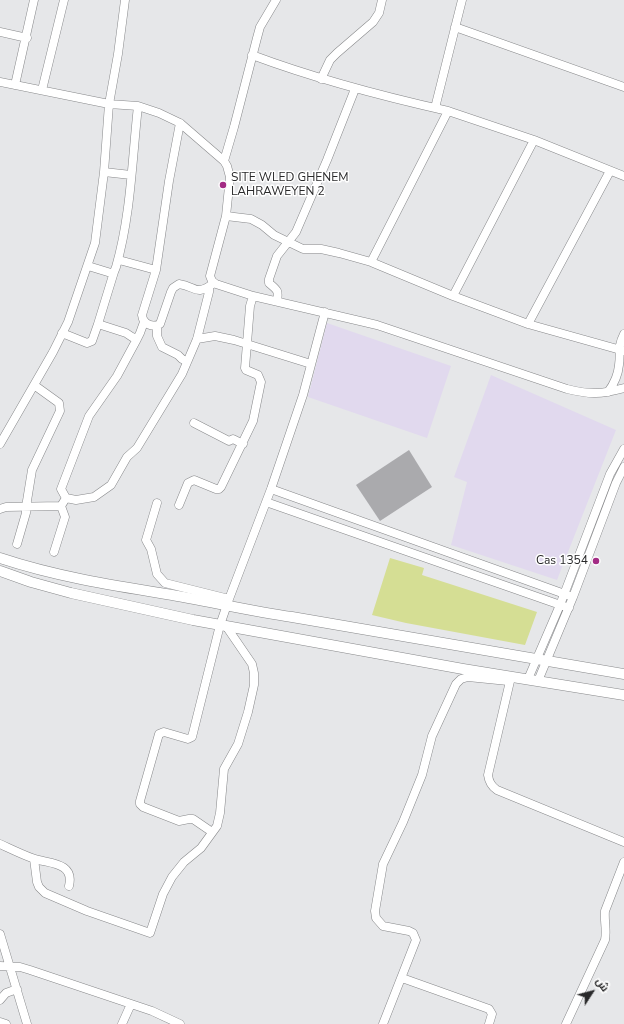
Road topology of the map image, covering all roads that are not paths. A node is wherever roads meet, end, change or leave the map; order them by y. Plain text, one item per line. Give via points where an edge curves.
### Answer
1 (34, 0) edge
2 (64, 0) edge
3 (125, 0) edge
4 (276, 0) edge
5 (382, 0) edge
6 (462, 0) edge
7 (455, 27) junction
8 (0, 32) edge
9 (27, 38) junction
10 (252, 55) junction
11 (321, 79) junction
12 (0, 82) edge
13 (15, 85) junction
14 (624, 86) edge
15 (355, 89) junction
16 (42, 90) junction
17 (109, 104) junction
18 (138, 106) junction
19 (435, 108) junction
20 (448, 111) junction
21 (180, 123) junction
22 (534, 140) junction
23 (224, 161) junction
24 (610, 171) junction
25 (104, 172) junction
26 (131, 175) junction
27 (624, 176) edge
28 (226, 216) junction
29 (288, 243) junction
30 (119, 260) junction
31 (371, 262) junction
32 (88, 266) junction
33 (156, 270) junction
34 (114, 272) junction
35 (211, 285) junction
36 (253, 296) junction
37 (453, 296) junction
38 (277, 301) junction
39 (325, 312) junction
40 (144, 322) junction
41 (98, 324) junction
42 (528, 324) junction
43 (157, 326) junction
44 (62, 334) junction
45 (624, 334) edge
46 (137, 339) junction
47 (196, 339) junction
48 (247, 345) junction
49 (622, 350) edge
50 (186, 361) junction
51 (311, 364) junction
52 (34, 385) junction
53 (624, 388) edge
54 (608, 392) junction
55 (194, 423) dead end
56 (0, 444) edge
57 (243, 444) junction
58 (624, 449) edge
59 (624, 467) edge
60 (271, 489) junction
61 (63, 502) junction
62 (266, 502) junction
63 (157, 503) dead end
64 (179, 505) dead end
65 (26, 507) junction
66 (0, 509) edge
67 (17, 544) dead end
68 (54, 552) dead end
69 (0, 558) edge
70 (0, 571) edge
71 (564, 594) junction
72 (573, 597) junction
73 (228, 602) junction
74 (560, 605) junction
75 (569, 608) junction
76 (223, 626) junction
77 (542, 660) junction
78 (624, 674) edge
79 (511, 679) junction
80 (528, 679) junction
81 (538, 681) junction
82 (624, 695) edge
83 (212, 832) junction
84 (624, 842) edge
85 (0, 844) edge
86 (34, 859) junction
87 (624, 862) edge
88 (69, 886) dead end
89 (0, 934) edge
90 (3, 954) edge
91 (0, 966) edge
92 (10, 966) junction
93 (402, 978) junction
94 (17, 989) junction
95 (0, 1000) edge
96 (130, 1004) junction
97 (0, 1022) edge
98 (6, 1024) edge
99 (28, 1024) edge
100 (122, 1024) edge
101 (180, 1024) edge
102 (384, 1024) edge
103 (489, 1024) edge
104 (566, 1024) edge

1 - 9 street
2 - 16 street
3 - 17 street
4 - 10 street via 260,27
5 - 11 street via 379,13 373,22 330,60
6 - 7 street
7 - 14 street
7 - 19 street
8 - 9 street
9 - 13 street
10 - 11 street
10 - 23 street
11 - 15 street
12 - 13 street
13 - 16 street
15 - 19 street
15 - 29 street via 315,189 296,232
16 - 17 street
17 - 18 street
17 - 25 street
18 - 21 street
18 - 26 street
19 - 20 street
20 - 22 street
20 - 31 street
21 - 23 street
21 - 33 street
22 - 24 street
22 - 37 street
23 - 28 street via 230,177
24 - 27 street
24 - 42 street
25 - 26 street
25 - 32 street via 95,243
26 - 30 street via 125,234
28 - 29 street via 251,219
28 - 35 street via 210,276
29 - 31 street via 303,249 339,253
29 - 38 street via 277,256 269,279 277,289
30 - 33 street
30 - 34 street
31 - 37 street
32 - 34 street
32 - 44 street
33 - 40 street via 142,315
34 - 41 street
35 - 36 street
35 - 43 street via 198,290 181,284 176,286
35 - 47 street
36 - 38 street
36 - 48 street
37 - 42 street
38 - 39 street
39 - 51 street
39 - 54 street via 377,325 567,389 587,394
40 - 43 street
40 - 46 street
41 - 44 street via 90,343
41 - 46 street
42 - 49 street
43 - 50 street via 157,336 162,347
44 - 52 street
45 - 49 street via 620,343
46 - 61 street via 117,376 89,416 61,489
47 - 48 street via 215,336
47 - 50 street
48 - 51 street
48 - 57 street via 245,368 258,375 261,382 253,421
49 - 54 street via 618,373
50 - 61 street via 182,374 111,485 94,496
51 - 60 street
52 - 56 street
52 - 65 street via 59,403 60,411 32,470
53 - 54 street
55 - 57 street via 229,441 233,439
57 - 64 street via 219,489 190,480
58 - 71 street via 608,481
59 - 72 street
60 - 62 street
60 - 71 street
61 - 65 street
61 - 68 street via 65,517
62 - 73 street
62 - 74 street
63 - 73 street via 146,538 159,578 169,585
65 - 66 street
65 - 67 street
69 - 73 street via 26,567 80,579
70 - 76 street via 71,593
71 - 72 street
71 - 74 street
72 - 75 street
73 - 76 street
73 - 77 street
74 - 75 street
74 - 77 street
75 - 77 street
76 - 79 street
76 - 83 street via 252,664 254,685 238,744 224,769 220,813 217,826
76 - 83 street via 191,738 164,732 159,734 140,801 143,807 179,821 193,819
77 - 78 street
77 - 80 street
77 - 81 street
79 - 80 street
79 - 84 street via 488,775 489,782 497,790
79 - 93 street via 468,677 456,684 432,736 422,775 403,822 383,864 376,918 383,926 413,932 416,940
80 - 81 street
81 - 82 street
83 - 86 street via 201,848 172,876 150,933 45,893 37,882
85 - 86 street
86 - 88 street via 62,866 71,877
87 - 104 street via 605,911 605,940
89 - 90 street
90 - 92 street
91 - 92 street
92 - 94 street
92 - 96 street via 30,970
93 - 102 street
93 - 103 street via 489,1009 492,1014
94 - 95 street via 6,993
94 - 99 street
96 - 100 street
96 - 101 street
97 - 98 street

